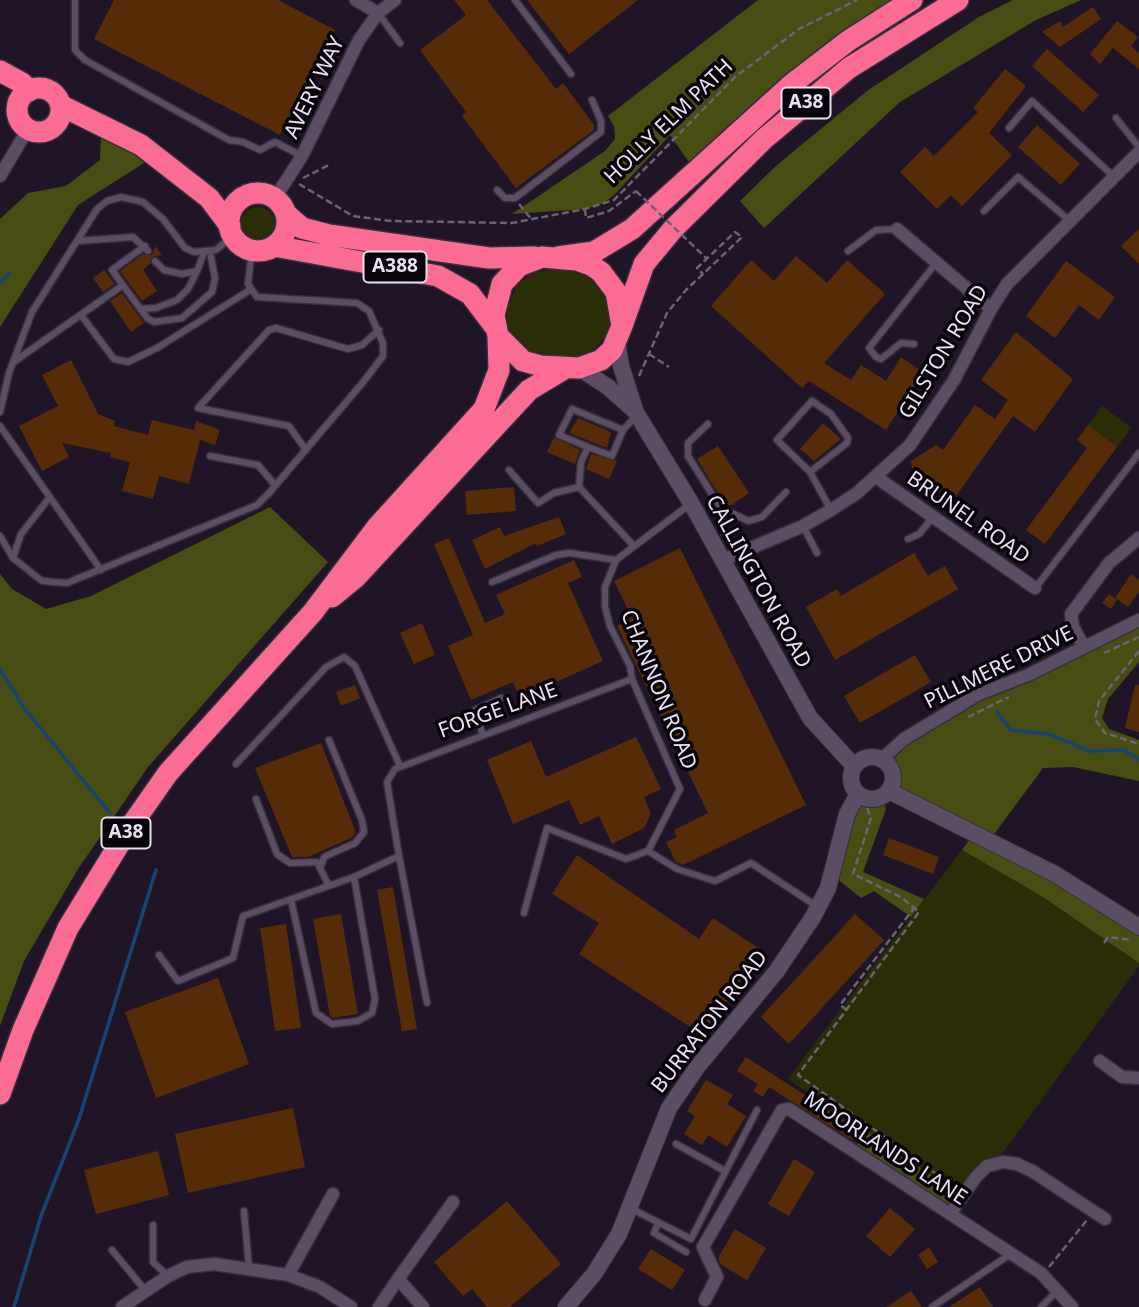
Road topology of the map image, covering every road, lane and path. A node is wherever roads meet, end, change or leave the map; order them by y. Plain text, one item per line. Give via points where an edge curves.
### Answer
1 (75, 0) edge
2 (356, 0) edge
3 (395, 0) edge
4 (515, 0) edge
5 (857, 0) edge
6 (912, 0) edge
7 (958, 0) edge
8 (378, 13) junction
9 (400, 43) dead end
10 (0, 71) edge
11 (571, 74) dead end
12 (29, 91) junction
13 (592, 100) dead end
14 (62, 106) junction
15 (1116, 118) dead end
16 (1009, 128) dead end
17 (28, 129) junction
18 (1139, 149) edge
19 (302, 156) junction
20 (329, 165) dead end
21 (0, 176) edge
22 (1112, 176) junction
23 (193, 183) junction
24 (497, 190) dead end
25 (515, 198) junction
26 (239, 200) junction
27 (281, 206) junction
28 (585, 209) junction
29 (984, 211) dead end
30 (532, 220) junction
31 (1070, 221) junction
32 (897, 229) joint
33 (231, 231) junction
34 (77, 241) junction
35 (274, 246) junction
36 (252, 250) junction
37 (848, 251) dead end
38 (207, 253) junction
39 (550, 257) junction
40 (707, 259) junction
41 (155, 261) dead end
42 (936, 262) junction
43 (197, 271) junction
44 (703, 274) junction
45 (123, 285) junction
46 (250, 290) junction
47 (139, 309) junction
48 (991, 309) junction
49 (80, 315) junction
50 (379, 330) junction
51 (496, 332) junction
52 (620, 334) junction
53 (914, 344) dead end
54 (647, 354) junction
55 (13, 363) junction
56 (669, 367) dead end
57 (571, 368) junction
58 (637, 387) dead end
59 (0, 412) edge
60 (636, 413) junction
61 (708, 424) dead end
62 (0, 426) edge
63 (622, 430) junction
64 (588, 447) junction
65 (306, 450) junction
66 (1139, 453) edge
67 (209, 456) dead end
68 (509, 470) dead end
69 (810, 472) junction
70 (876, 477) junction
71 (275, 485) junction
72 (579, 487) junction
73 (786, 492) dead end
74 (50, 497) junction
75 (691, 503) junction
76 (831, 510) junction
77 (933, 517) junction
78 (803, 526) junction
79 (0, 536) edge
80 (1139, 538) edge
81 (908, 539) dead end
82 (634, 546) junction
83 (817, 553) dead end
84 (13, 558) junction
85 (723, 559) junction
86 (616, 560) junction
87 (101, 570) junction
88 (492, 582) dead end
89 (1035, 588) joint
90 (313, 611) junction
91 (1139, 620) edge
92 (1084, 647) junction
93 (1139, 652) edge
94 (632, 679) junction
95 (501, 698) dead end
96 (483, 735) junction
97 (329, 740) dead end
98 (1139, 744) edge
99 (882, 759) junction
100 (236, 764) dead end
101 (400, 765) junction
102 (854, 766) junction
103 (889, 791) junction
104 (861, 796) junction
105 (256, 799) dead end
106 (648, 851) junction
107 (399, 856) junction
108 (321, 866) junction
109 (354, 877) junction
110 (329, 886) junction
111 (291, 900) junction
112 (818, 907) junction
113 (914, 908) junction
114 (524, 912) dead end
115 (1139, 927) edge
116 (1139, 941) edge
117 (1104, 943) dead end
118 (159, 956) dead end
119 (427, 1003) dead end
120 (847, 1010) junction
121 (1100, 1061) dead end
122 (1139, 1078) edge
123 (0, 1094) edge
124 (757, 1110) dead end
125 (676, 1144) dead end
126 (725, 1171) junction
127 (333, 1194) dead end
128 (961, 1195) junction
129 (453, 1202) dead end
130 (630, 1208) junction
131 (244, 1211) dead end
132 (950, 1214) junction
133 (1099, 1216) joint
134 (658, 1224) junction
135 (152, 1225) dead end
136 (112, 1250) dead end
137 (686, 1252) dead end
138 (1012, 1253) junction
139 (249, 1268) junction
140 (288, 1275) junction
141 (1043, 1275) junction
142 (168, 1276) junction
143 (398, 1279) junction
144 (145, 1290) junction
145 (1058, 1290) junction
146 (705, 1300) dead end
147 (135, 1303) edge
148 (121, 1307) edge
149 (351, 1307) edge
150 (379, 1307) edge
151 (423, 1307) edge
152 (566, 1307) edge
153 (932, 1307) edge
154 (1041, 1307) edge
155 (1072, 1307) edge

1 - 19 lane via 75,50 85,60 229,140 260,150 275,142
2 - 8 street
3 - 8 street, AVERY WAY
4 - 11 lane
5 - 28 path, HOLLY ELM PATH via 800,29 735,77 614,200
6 - 39 highway, A38 via 792,84 632,229 594,252
7 - 52 highway, A38 via 849,68 764,139 660,242 644,264
8 - 9 lane
8 - 19 street, AVERY WAY via 359,40
10 - 12 highway
12 - 14 highway via 47,90
12 - 17 highway via 21,97 17,111
13 - 25 lane via 601,132
14 - 17 highway via 59,120 49,130
14 - 23 highway via 141,145
15 - 18 lane
16 - 22 lane via 1032,102
17 - 21 street
18 - 22 street, GILSTON ROAD
19 - 27 street, AVERY WAY
20 - 30 path, HOLLY ELM PATH via 297,182 353,216 404,221
22 - 31 street, GILSTON ROAD
23 - 26 highway
23 - 33 highway
24 - 25 lane via 505,198
25 - 30 path
26 - 27 highway via 257,193
26 - 33 highway via 233,208
27 - 35 highway via 285,232
27 - 39 highway, A388 via 302,228 329,235 489,258
28 - 30 path, HOLLY ELM PATH
28 - 40 path, bridge via 586,218 609,211 636,191
29 - 31 lane via 1018,177
31 - 48 street, GILSTON ROAD via 1007,284
32 - 37 lane via 876,230
32 - 42 street
33 - 36 highway
33 - 38 lane via 223,246
34 - 38 lane via 97,209 121,197 151,206 185,248
34 - 45 lane via 132,237 146,248 112,270
34 - 55 lane via 32,312
35 - 36 highway
35 - 51 highway, A388 via 438,276 470,294
36 - 46 lane
38 - 43 lane
38 - 47 lane via 215,278 212,292 195,308 182,318 162,322 147,318
39 - 51 highway via 519,266 502,284 495,304
39 - 52 highway via 577,260 601,272 616,292
40 - 44 path via 697,268
40 - 44 path via 735,232 741,237
41 - 43 lane via 164,270
42 - 48 street
42 - 53 lane via 869,348 881,359 901,343
43 - 47 lane via 177,300
44 - 54 path via 667,313
45 - 47 lane
45 - 49 lane
46 - 49 lane via 143,356 122,363
46 - 50 lane via 266,299 357,303 369,311
48 - 70 street, GILSTON ROAD via 931,416 910,445
49 - 55 lane
50 - 65 lane via 383,356
50 - 65 lane via 362,345 348,349 270,330 198,408 289,426
51 - 57 highway via 523,361
51 - 90 highway, A38 via 499,369 484,410 377,527
52 - 57 highway via 601,360
52 - 60 main road, CALLINGTON ROAD via 621,366
54 - 56 path
54 - 58 path
55 - 59 lane
57 - 60 main road, CALLINGTON ROAD
57 - 90 highway, A38 via 529,390 355,578
60 - 63 lane
60 - 75 main road, CALLINGTON ROAD
61 - 73 lane via 688,443 688,456 720,507 748,521 762,517
62 - 74 lane
63 - 64 lane via 612,456
63 - 64 lane via 572,409 559,435
64 - 72 lane via 581,462
65 - 71 lane
66 - 89 lane, BRUNEL ROAD
67 - 71 lane via 258,465
68 - 72 lane via 538,503
69 - 69 lane via 848,438 831,414 813,401 777,440
69 - 76 lane
70 - 76 street, GILSTON ROAD
70 - 77 street, BRUNEL ROAD
71 - 87 lane via 257,505
72 - 82 lane
74 - 84 lane via 21,534
74 - 87 lane
75 - 82 lane
75 - 85 main road, CALLINGTON ROAD
76 - 78 street, GILSTON ROAD
77 - 81 lane via 919,534
77 - 89 street, BRUNEL ROAD
78 - 83 lane
78 - 85 street, GILSTON ROAD
79 - 84 lane
80 - 92 street via 1109,564 1071,614
82 - 86 lane
84 - 87 lane via 42,581 67,583
85 - 102 main road, CALLINGTON ROAD via 810,718
86 - 88 lane via 556,555
86 - 94 lane, CHANNON ROAD via 608,572 605,607
90 - 123 highway, A38 via 168,773 126,833 68,928
91 - 92 street, PILLMERE DRIVE
92 - 99 street, PILLMERE DRIVE via 977,695 904,738
93 - 98 path via 1099,701 1095,719 1105,733
94 - 96 lane, FORGE LANE
94 - 106 lane, CHANNON ROAD via 680,789
95 - 96 lane via 475,710
96 - 101 lane, FORGE LANE
97 - 108 lane via 364,832 355,844 328,853
99 - 102 main road via 865,758
99 - 103 main road via 892,772
100 - 101 lane via 326,667 344,657 355,666
101 - 107 lane via 388,777 387,786
102 - 104 main road via 850,779
103 - 104 main road via 875,799
103 - 115 main road via 1055,874
104 - 112 main road, BURRATON ROAD via 848,812 828,888
104 - 113 path via 870,818 853,874
105 - 108 lane via 282,859
106 - 112 lane via 677,869 715,881 751,863
106 - 114 lane via 626,859 547,828
107 - 109 lane
107 - 119 lane
108 - 110 lane
109 - 110 lane
109 - 111 lane via 375,999 372,1013 358,1021 332,1024 316,1013
110 - 111 lane
111 - 118 lane via 243,916 233,958 178,981
112 - 130 main road, BURRATON ROAD via 776,972 669,1108
113 - 120 path via 919,912
113 - 120 path via 841,1005
116 - 117 path via 1108,937
120 - 128 path via 798,1075 951,1182
121 - 122 street via 1122,1077
124 - 126 lane
125 - 126 lane
126 - 134 lane via 691,1239
127 - 140 street
128 - 132 street
128 - 133 street via 987,1166 1017,1164
129 - 143 street
130 - 134 lane
130 - 152 main road, BURRATON ROAD via 594,1274
131 - 139 lane
132 - 138 street, MOORLANDS LANE
132 - 146 street, MOORLANDS LANE via 789,1109 782,1110 703,1247 718,1277
133 - 141 path
134 - 137 lane via 654,1233
135 - 142 lane via 153,1262
136 - 144 lane
138 - 141 street, MOORLANDS LANE
138 - 153 lane
139 - 140 street
139 - 142 street via 214,1264 187,1267
140 - 149 street via 320,1287
141 - 145 street, MOORLANDS LANE
142 - 144 street
143 - 150 street
143 - 151 street
144 - 147 street
145 - 154 lane
145 - 155 street, MOORLANDS LANE
147 - 148 street

